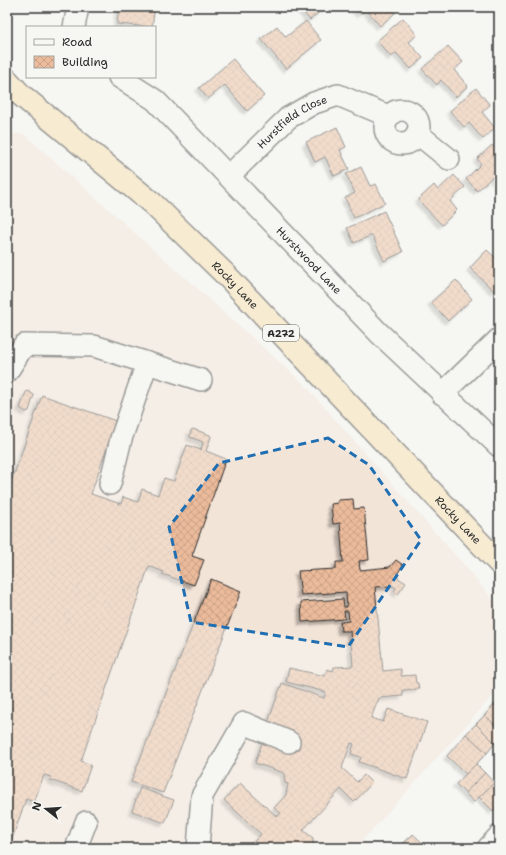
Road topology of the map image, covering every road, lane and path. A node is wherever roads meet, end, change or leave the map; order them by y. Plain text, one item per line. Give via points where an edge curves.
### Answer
1 (78, 7) edge
2 (74, 26) edge
3 (121, 78) edge
4 (12, 89) edge
5 (449, 159) dead end
6 (229, 176) junction
7 (499, 339) edge
8 (147, 363) junction
9 (7, 372) edge
10 (201, 380) dead end
11 (442, 394) junction
12 (499, 446) edge
13 (110, 484) dead end
14 (499, 563) edge
15 (289, 742) dead end
16 (86, 822) dead end
17 (499, 836) edge
18 (76, 848) edge
19 (198, 848) edge
20 (488, 848) edge

1 - 2 street
3 - 6 street, Hurstwood Lane via 155,100
4 - 14 highway, Rocky Lane / A272 via 152,203 222,271
5 - 6 street, Hurstfield Close via 417,133 410,142 393,141 386,132 388,116 338,95 314,103 288,118
6 - 11 street, Hurstwood Lane via 379,333
7 - 11 street
8 - 9 street via 94,346 24,346
8 - 10 street
8 - 13 street via 121,439
11 - 12 street, Hurstwood Lane
15 - 19 street via 244,722 202,796
16 - 18 street
17 - 20 street

